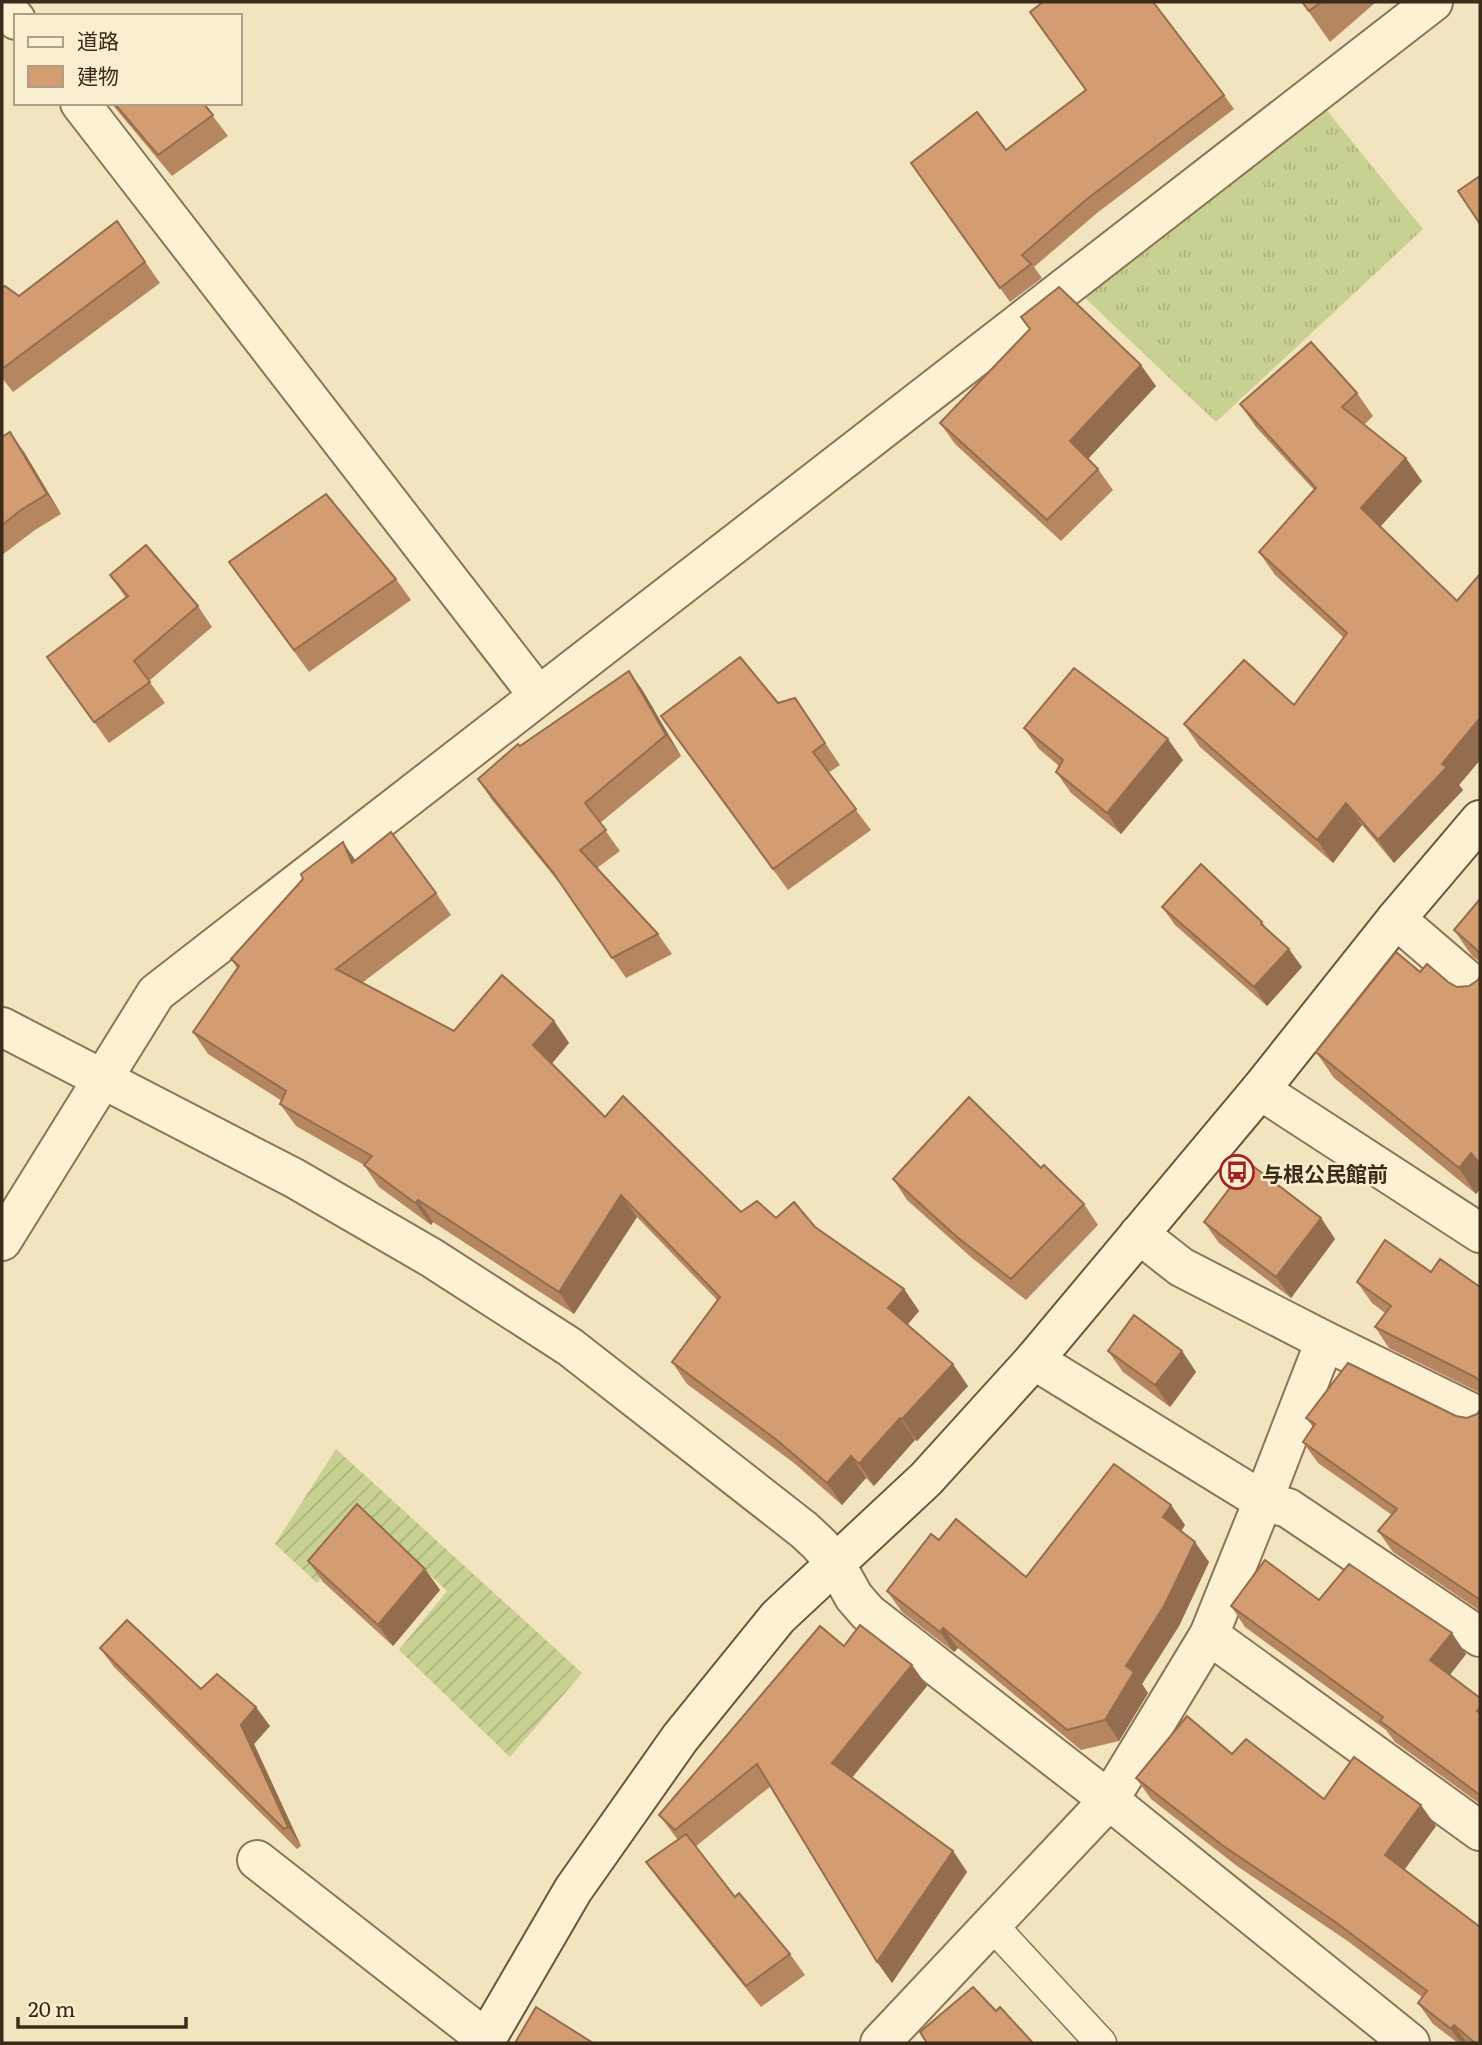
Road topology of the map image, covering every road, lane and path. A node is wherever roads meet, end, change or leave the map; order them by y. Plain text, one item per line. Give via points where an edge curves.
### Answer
1 (2, 2) edge
2 (1433, 2) edge
3 (14, 17) edge
4 (82, 105) edge
5 (538, 695) junction
6 (1480, 820) edge
7 (1396, 919) junction
8 (1480, 992) edge
9 (2, 1027) edge
10 (103, 1080) junction
11 (1260, 1090) junction
12 (1480, 1233) edge
13 (1139, 1234) junction
14 (2, 1241) edge
15 (1325, 1341) junction
16 (1034, 1360) junction
17 (1480, 1417) edge
18 (1263, 1501) junction
19 (835, 1563) junction
20 (1209, 1635) junction
21 (1480, 1637) edge
22 (1109, 1800) junction
23 (1480, 1832) edge
24 (257, 1860) dead end
25 (992, 1925) junction
26 (485, 2041) edge
27 (880, 2043) edge
28 (1101, 2043) edge
29 (1410, 2043) edge

1 - 3 street
2 - 5 street
4 - 5 street
5 - 10 street via 156,993
6 - 7 street
7 - 8 street
7 - 11 street
9 - 10 street
10 - 14 street
10 - 19 street via 295,1178 432,1258 558,1340 804,1530
11 - 12 street
11 - 13 street
13 - 15 street via 1181,1267
13 - 16 street
15 - 17 street
15 - 18 street
16 - 18 street
16 - 19 street via 926,1479
18 - 20 street
18 - 21 street via 1288,1508
19 - 22 street via 868,1613
19 - 26 street via 778,1617 680,1738 573,1890
20 - 22 street
20 - 23 street
22 - 25 street
22 - 29 street
24 - 26 street
25 - 27 street
25 - 28 lane

